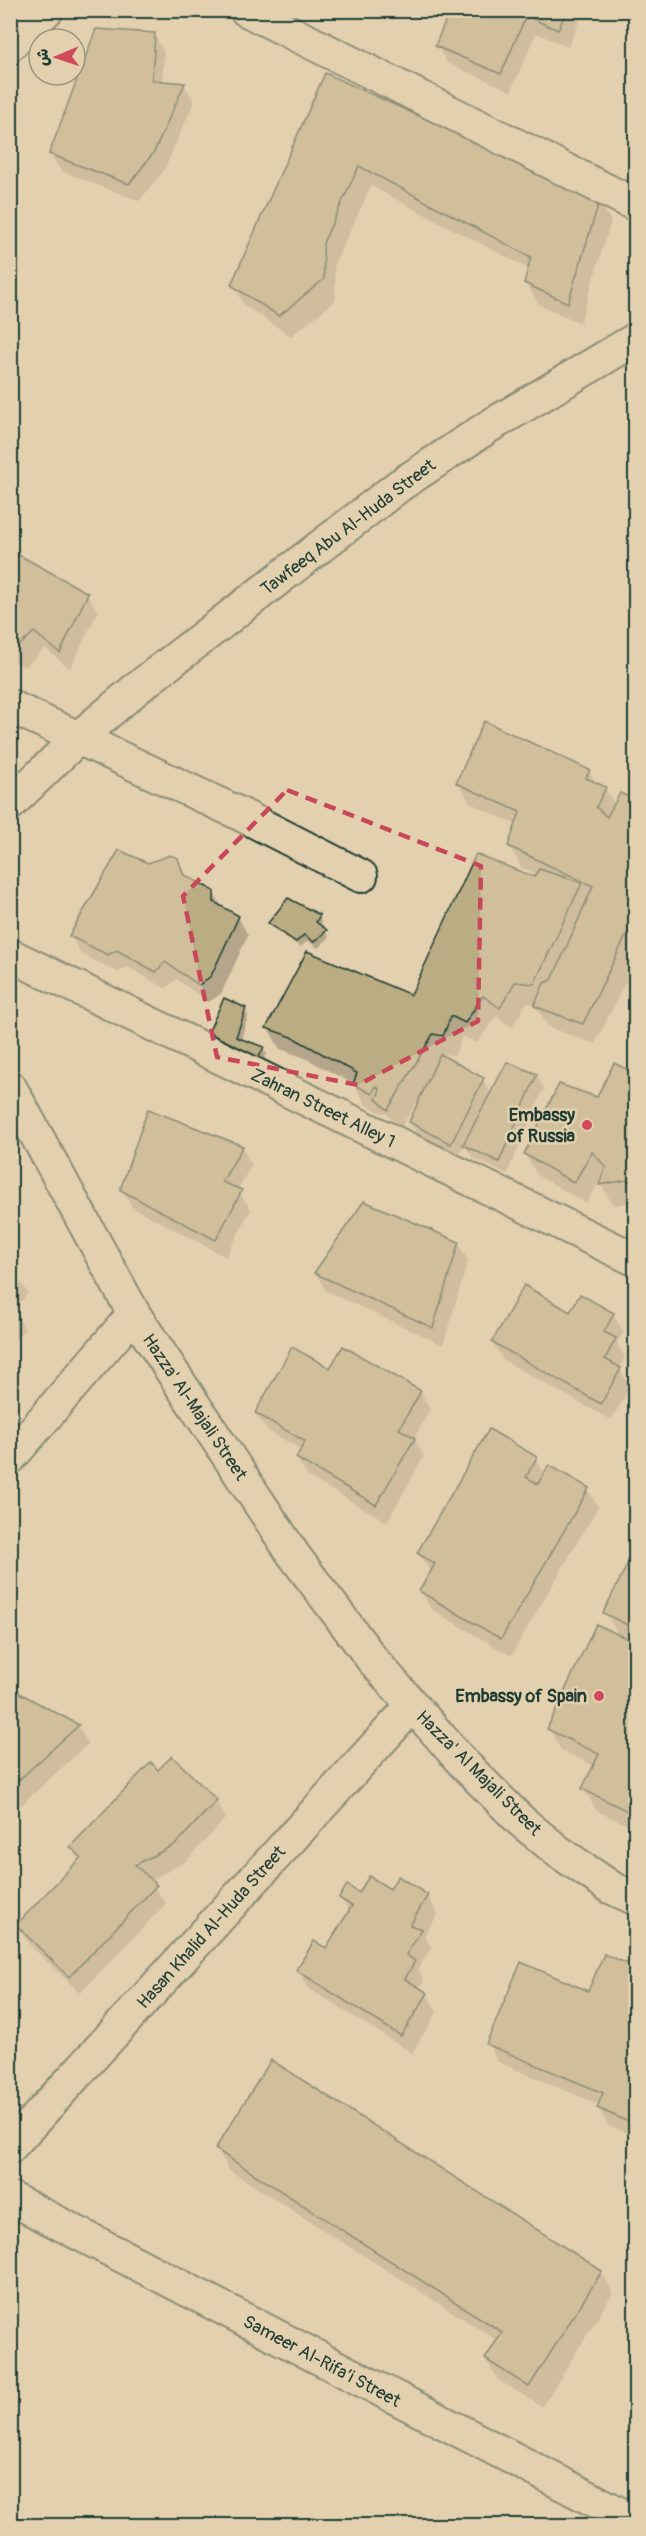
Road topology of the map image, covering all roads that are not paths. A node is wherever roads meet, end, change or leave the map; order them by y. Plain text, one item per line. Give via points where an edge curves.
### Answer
1 (47, 10) edge
2 (246, 10) edge
3 (10, 45) edge
4 (636, 205) edge
5 (636, 339) edge
6 (10, 706) edge
7 (77, 739) junction
8 (10, 804) edge
9 (361, 876) dead end
10 (10, 955) edge
11 (10, 1087) edge
12 (636, 1260) edge
13 (134, 1314) junction
14 (10, 1458) edge
15 (412, 1706) junction
16 (636, 1899) edge
17 (10, 2147) edge
18 (10, 2198) edge
19 (636, 2522) edge

1 - 3 street
2 - 4 street
5 - 7 street, Tawfeeq Abu Al-Huda Street via 400,485
6 - 7 street
7 - 8 street, Tawfeeq Abu Al-Huda Street
7 - 9 street via 238,813
10 - 12 street, Zahran Street Alley 1
11 - 13 street, Hazza' Al-Majali Street
13 - 14 street
13 - 15 street, Hazza' Al-Majali Street via 293,1554
15 - 16 street, Hazza' Al Majali Street via 521,1821 612,1888
15 - 17 street, Hasan Khalid Al-Huda Street
18 - 19 street, Sameer Al-Rifa’i Street

